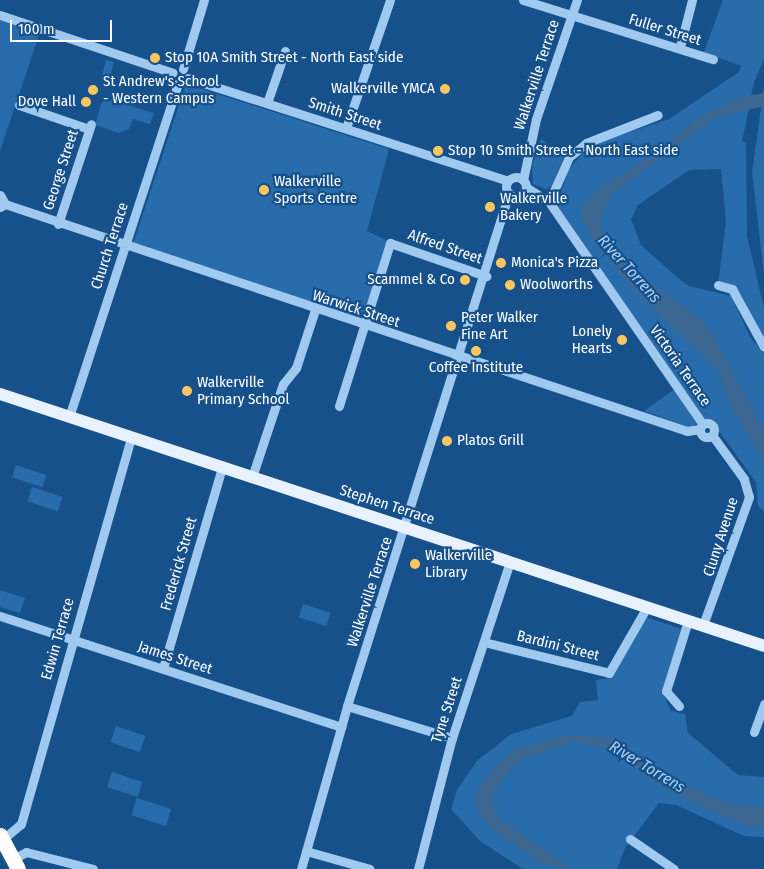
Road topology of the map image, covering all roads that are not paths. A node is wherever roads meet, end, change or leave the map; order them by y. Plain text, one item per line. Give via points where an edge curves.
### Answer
1 (204, 0) edge
2 (390, 0) edge
3 (523, 0) edge
4 (577, 0) edge
5 (692, 0) edge
6 (541, 3) edge
7 (0, 15) edge
8 (570, 16) junction
9 (680, 47) junction
10 (285, 50) dead end
11 (712, 60) dead end
12 (183, 69) junction
13 (173, 74) junction
14 (188, 78) junction
15 (178, 83) junction
16 (267, 103) junction
17 (19, 105) dead end
18 (658, 115) dead end
19 (346, 128) junction
20 (516, 187) junction
21 (0, 195) edge
22 (549, 202) junction
23 (3, 205) edge
24 (58, 224) junction
25 (124, 245) junction
26 (486, 276) junction
27 (718, 285) dead end
28 (315, 310) junction
29 (363, 325) junction
30 (764, 347) edge
31 (460, 357) junction
32 (0, 394) edge
33 (339, 406) dead end
34 (69, 417) junction
35 (701, 426) junction
36 (712, 435) joint
37 (131, 437) junction
38 (222, 467) junction
39 (252, 477) junction
40 (405, 528) junction
41 (510, 562) junction
42 (647, 607) junction
43 (0, 616) edge
44 (688, 621) junction
45 (702, 626) junction
46 (72, 639) junction
47 (484, 642) junction
48 (764, 646) edge
49 (163, 668) junction
50 (764, 704) edge
51 (347, 706) junction
52 (679, 706) dead end
53 (341, 727) junction
54 (754, 732) dead end
55 (452, 738) junction
56 (1, 837) edge
57 (630, 839) dead end
58 (306, 851) junction
59 (16, 864) edge
60 (93, 869) edge
61 (301, 869) edge
62 (370, 869) edge
63 (418, 869) edge
64 (674, 869) edge

1 - 12 street
2 - 19 street
3 - 6 street, Fuller Street
4 - 8 street, Walkerville Terrace
5 - 9 street
6 - 8 street, Fuller Street
7 - 13 street
8 - 9 street, Fuller Street
8 - 20 street, Walkerville Terrace
9 - 11 street, Fuller Street
10 - 16 street
12 - 13 street
12 - 14 street
13 - 15 street
14 - 15 street
14 - 16 street, Smith Street
15 - 25 street, Church Terrace
16 - 19 street, Smith Street
17 - 24 street, George Street via 90,127
18 - 22 street via 586,142 569,157
19 - 20 street, Smith Street
20 - 22 street, Victoria Terrace via 541,193
20 - 26 street, Walkerville Terrace
21 - 23 street
22 - 35 street, Victoria Terrace
23 - 24 street, Warwick Street
24 - 25 street, Warwick Street
25 - 28 street, Warwick Street
25 - 34 street, Church Terrace
26 - 29 street, Alfred Street via 390,243
26 - 31 street, Walkerville Terrace
27 - 30 street via 732,289
28 - 29 street, Warwick Street
28 - 39 street via 296,368 283,384
29 - 31 street, Warwick Street
29 - 33 street
31 - 35 street, Warwick Street via 688,431
31 - 40 street, Walkerville Terrace
32 - 34 main road, Stephen Terrace
34 - 37 main road, Stephen Terrace
35 - 36 street, Victoria Terrace via 712,425
36 - 45 street, Cluny Avenue via 744,478 749,497 714,604
37 - 38 main road, Stephen Terrace
37 - 46 street, Edwin Terrace
38 - 39 main road, Stephen Terrace
38 - 49 street, Frederick Street
39 - 40 main road, Stephen Terrace
40 - 41 main road, Stephen Terrace
40 - 51 street, Walkerville Terrace
41 - 42 main road, Stephen Terrace
41 - 47 street, Tyne Street
42 - 44 main road, Stephen Terrace
42 - 47 street, Bardini Street via 609,674
43 - 46 street, James Street
44 - 45 main road, Stephen Terrace
44 - 52 street via 666,691
45 - 48 main road, Stephen Terrace
46 - 49 street, James Street
46 - 56 street, Edwin Terrace via 21,824
47 - 55 street, Tyne Street
49 - 53 street, James Street
50 - 54 street
51 - 53 street, Walkerville Terrace
51 - 55 street
53 - 58 street, Walkerville Terrace
55 - 63 street, Tyne Street
56 - 59 highway
57 - 64 street
58 - 61 street, Walkerville Terrace
58 - 62 street
59 - 60 street via 26,852

